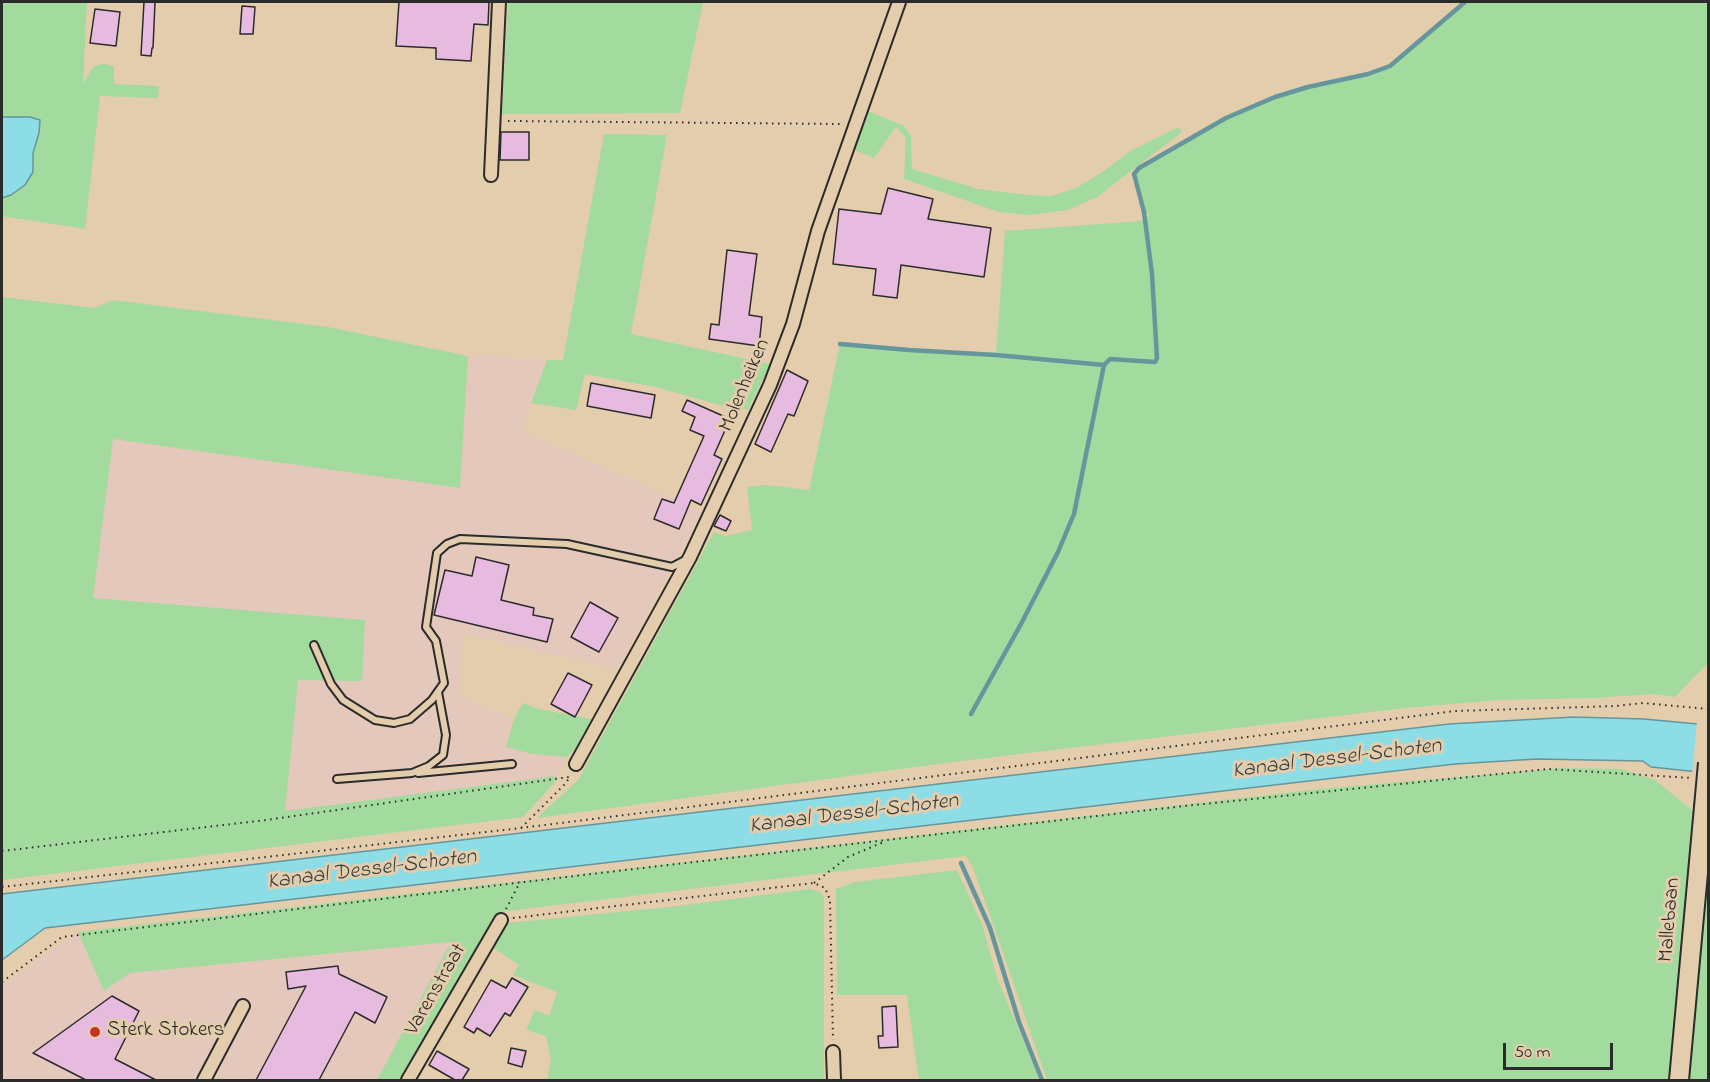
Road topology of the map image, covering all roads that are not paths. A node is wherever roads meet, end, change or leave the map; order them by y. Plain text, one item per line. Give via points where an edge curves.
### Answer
1 (500, 2) edge
2 (899, 2) edge
3 (491, 175) dead end
4 (690, 557) junction
5 (314, 645) dead end
6 (438, 691) junction
7 (1708, 763) edge
8 (512, 764) dead end
9 (576, 764) road end
10 (412, 773) junction
11 (337, 779) dead end
12 (501, 920) road end
13 (243, 1006) dead end
14 (833, 1052) road end
15 (204, 1080) edge
16 (408, 1080) edge
17 (834, 1080) edge
18 (1679, 1080) edge

1 - 3 street
2 - 4 street, Molenheiken via 818,231 793,324 774,375
4 - 6 lane via 672,567 567,544 460,539 447,544 437,553 426,627 436,641 441,661 444,683
4 - 9 street, Molenheiken
5 - 6 lane via 343,700 375,720 394,723 410,719
6 - 10 lane via 446,735 443,755
7 - 18 main road, Mallebaan, bridge
8 - 10 lane
10 - 11 lane
12 - 16 street, Varenstraat
13 - 15 street
14 - 17 street

